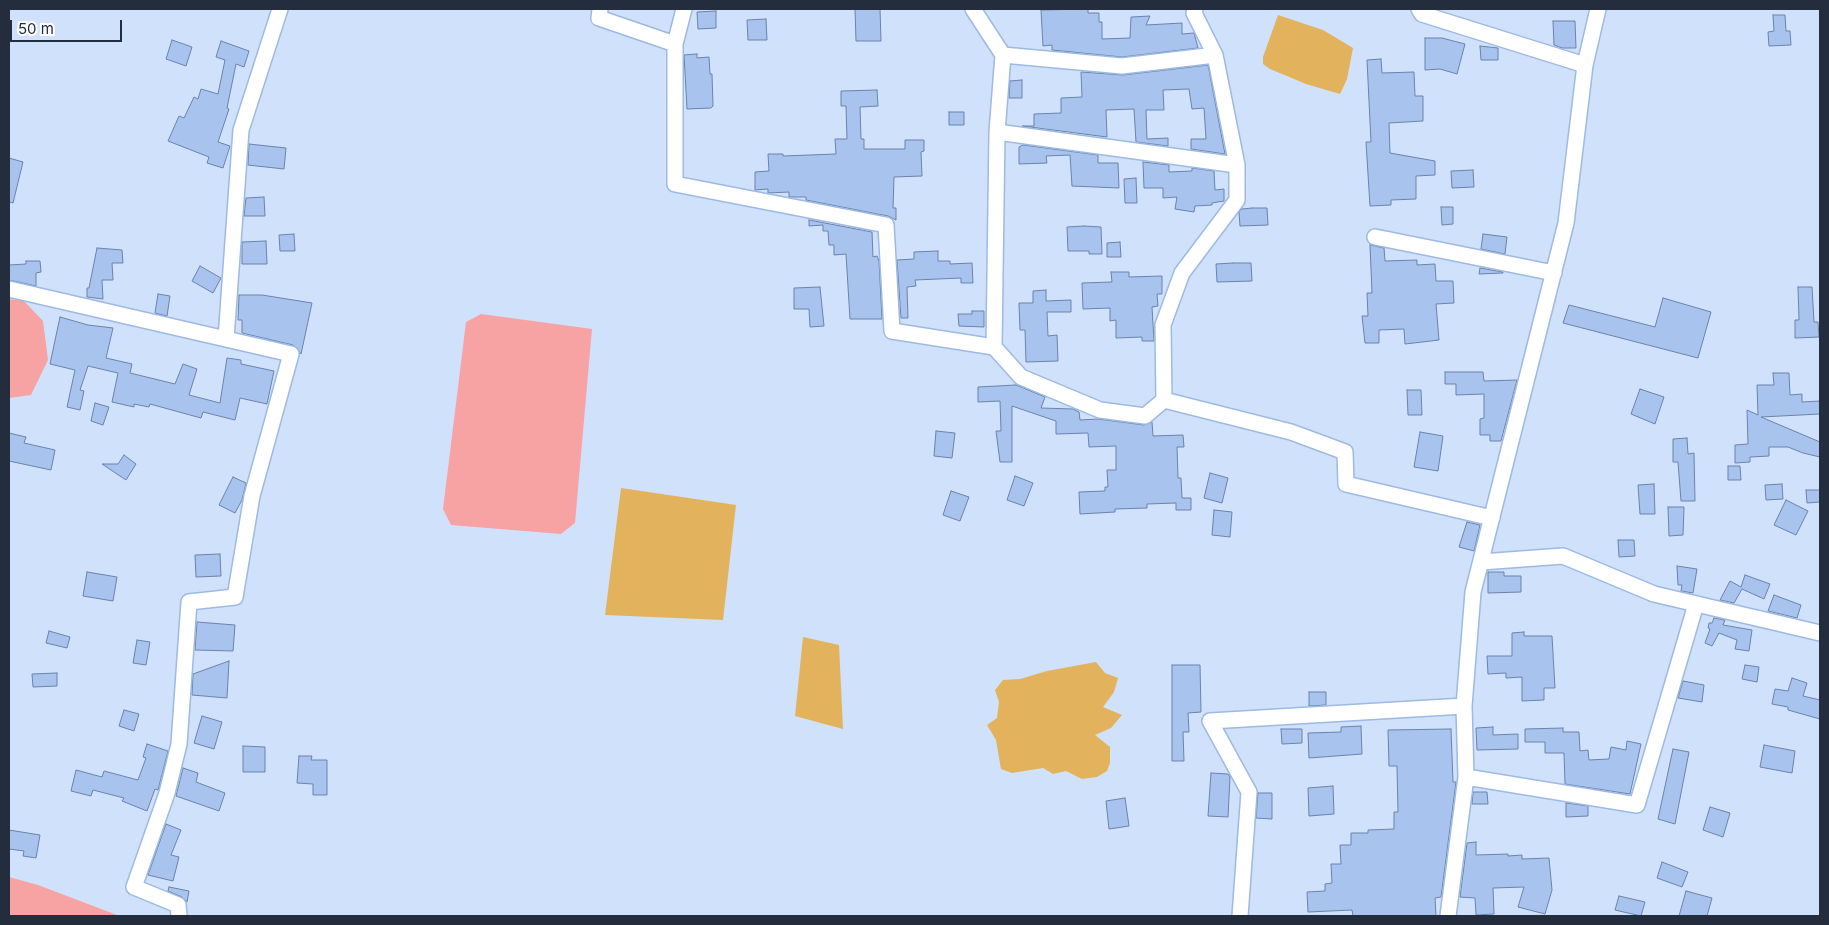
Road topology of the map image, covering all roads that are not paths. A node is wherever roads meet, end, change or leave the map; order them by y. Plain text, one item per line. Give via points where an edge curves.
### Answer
1 (280, 9) edge
2 (600, 9) edge
3 (684, 9) edge
4 (973, 9) edge
5 (1195, 9) edge
6 (1419, 9) edge
7 (1598, 9) edge
8 (675, 44) junction
9 (1003, 55) junction
10 (1215, 55) junction
11 (1585, 65) junction
12 (997, 132) junction
13 (1238, 164) junction
14 (1375, 237) dead end
15 (1554, 273) junction
16 (9, 289) edge
17 (226, 339) junction
18 (994, 347) junction
19 (1164, 400) junction
20 (1492, 518) junction
21 (1481, 562) junction
22 (1696, 604) junction
23 (1820, 634) edge
24 (1464, 706) junction
25 (1466, 777) junction
26 (179, 916) edge
27 (1240, 916) edge
28 (1448, 916) edge

1 - 17 street via 241,130
2 - 8 street via 599,18
3 - 8 street
4 - 9 street
5 - 10 street via 1194,13
6 - 11 street via 1422,14
7 - 11 street
8 - 18 street via 675,184 886,225 892,331
9 - 10 street via 1122,66
9 - 12 street
10 - 13 street
11 - 15 street via 1566,223
12 - 13 street
12 - 18 street
13 - 19 street via 1237,200 1182,273 1164,325
14 - 15 street
15 - 20 street
16 - 17 street
17 - 26 street via 291,354 252,496 235,598 189,602 179,744 167,793 134,887 178,906
18 - 19 street via 1021,378 1100,410 1145,416
19 - 20 street via 1291,432 1345,452 1346,484
20 - 21 street
21 - 22 street via 1563,556 1654,594
21 - 24 street via 1473,592
22 - 23 street
22 - 25 street via 1637,805
24 - 25 street
24 - 27 street via 1210,721 1249,792
25 - 28 street

